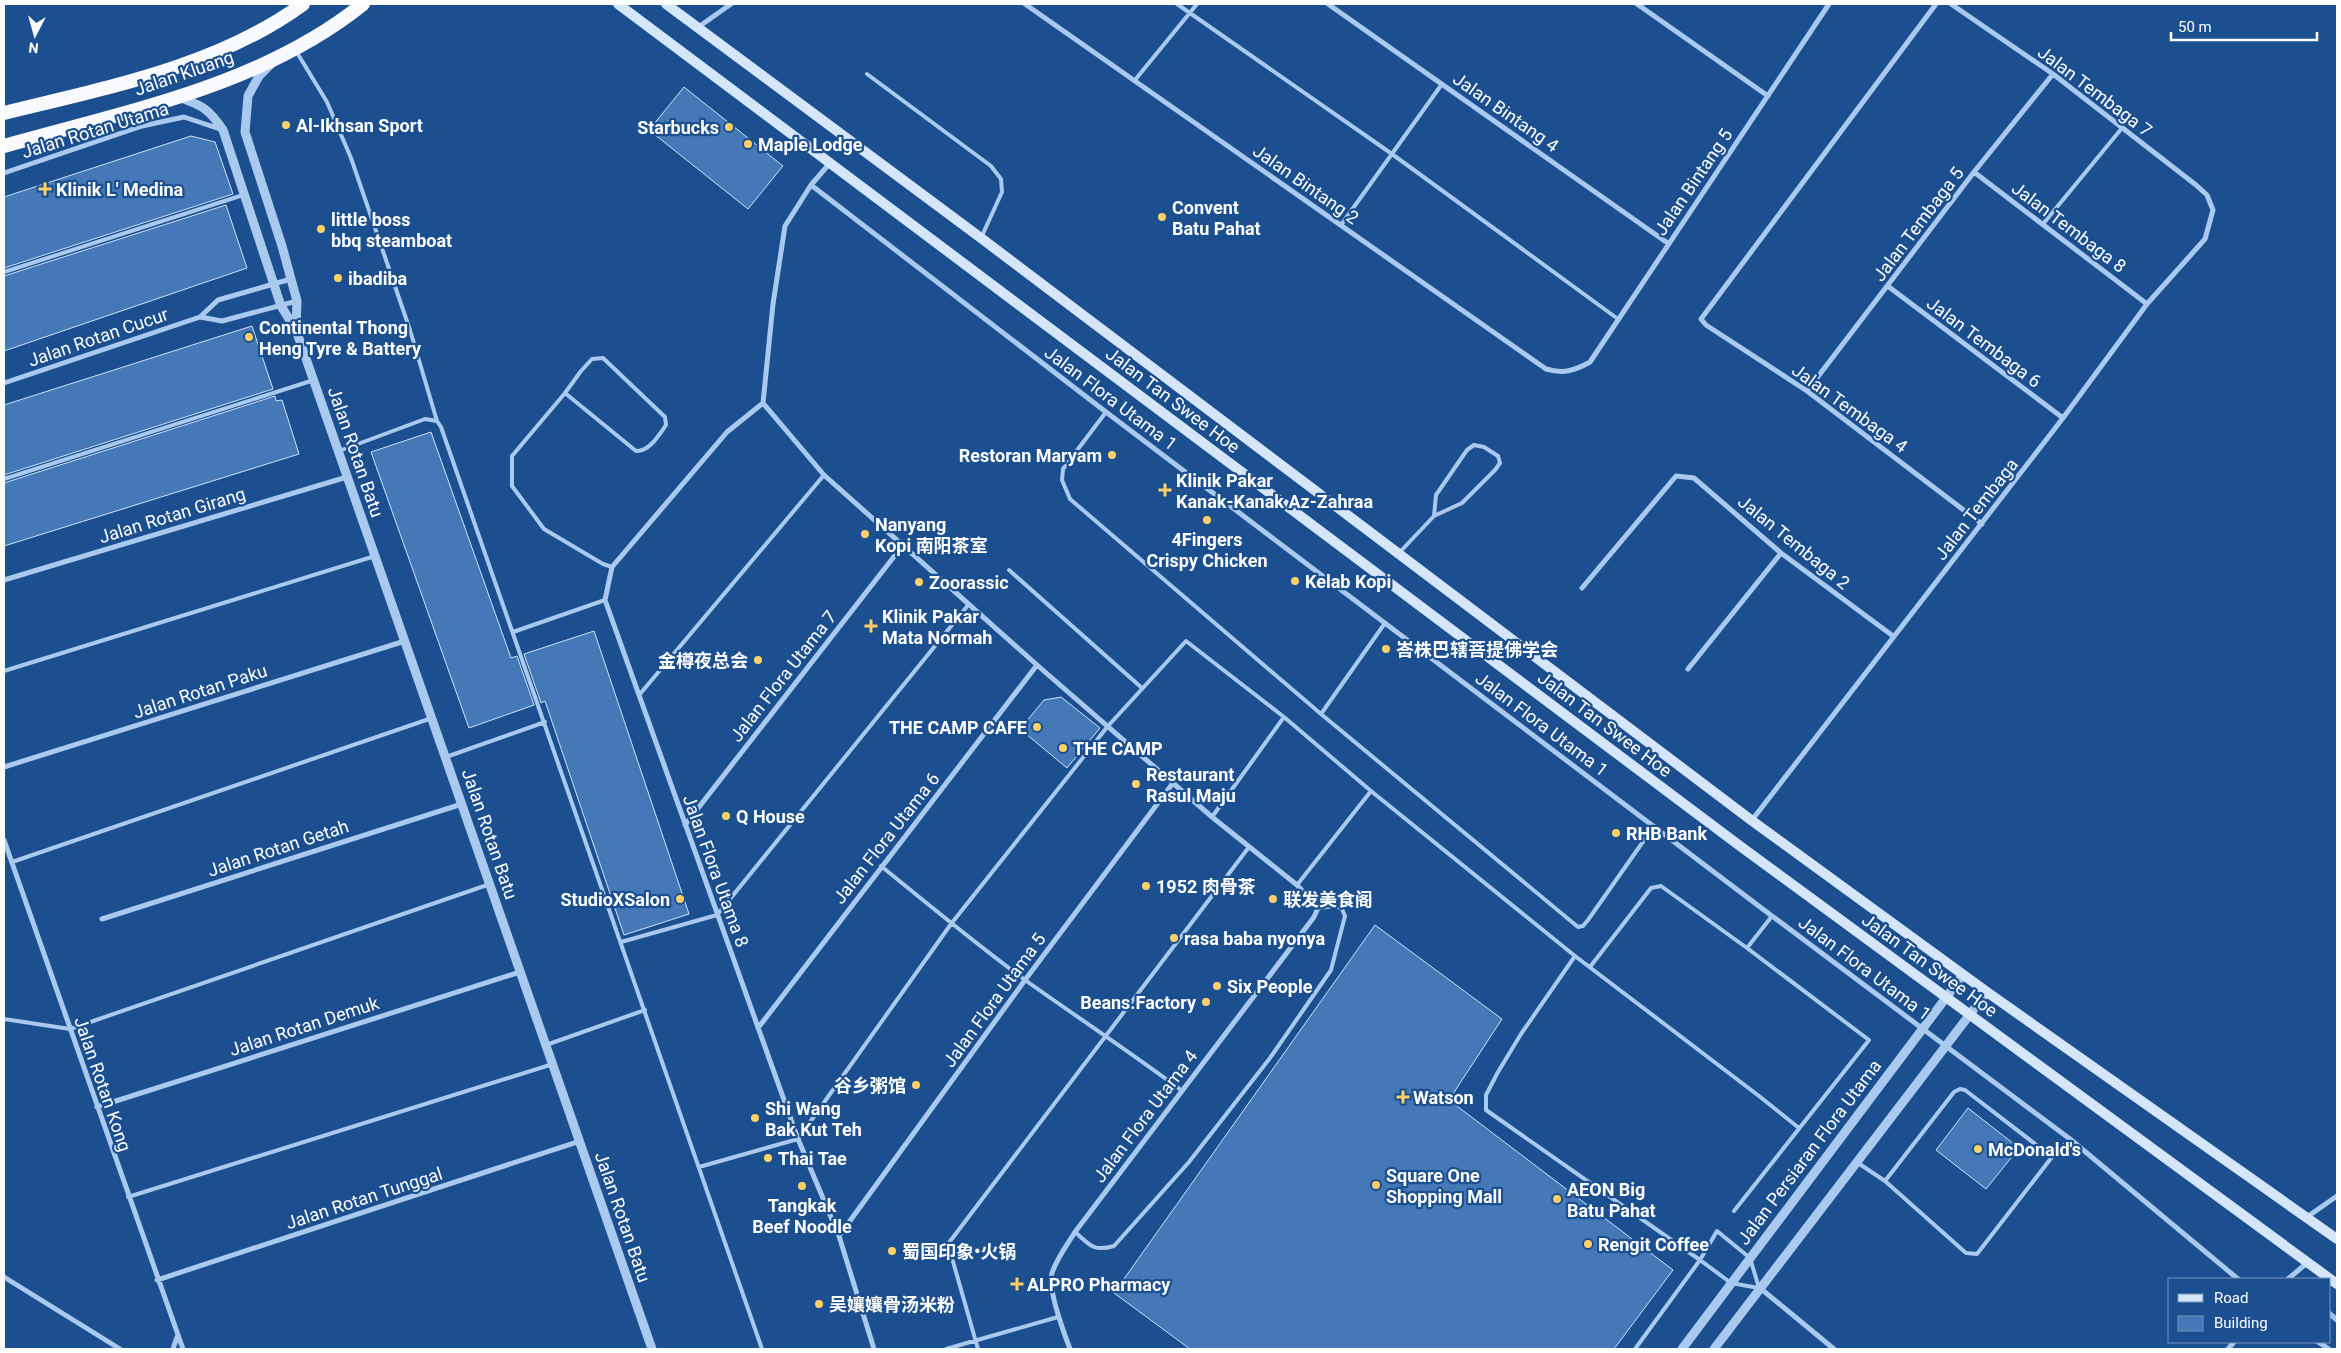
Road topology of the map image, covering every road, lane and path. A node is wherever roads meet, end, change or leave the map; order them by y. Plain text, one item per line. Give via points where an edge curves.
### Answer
1 (303, 4) edge
2 (364, 4) edge
3 (618, 4) edge
4 (666, 4) edge
5 (731, 4) edge
6 (1025, 4) edge
7 (1177, 4) edge
8 (1197, 4) edge
9 (1328, 4) edge
10 (1636, 4) edge
11 (1830, 4) edge
12 (1936, 4) edge
13 (1951, 4) edge
14 (1190, 13) junction
15 (697, 28) junction
16 (294, 49) junction
17 (275, 59) junction
18 (867, 74) dead end
19 (2053, 74) junction
20 (1134, 80) junction
21 (1442, 84) junction
22 (1768, 96) junction
23 (178, 97) junction
24 (4, 114) edge
25 (2122, 128) junction
26 (223, 130) junction
27 (4, 146) edge
28 (1392, 154) junction
29 (830, 162) junction
30 (4, 172) edge
31 (1974, 172) junction
32 (811, 186) junction
33 (243, 195) junction
34 (2213, 210) joint
35 (2043, 224) junction
36 (1341, 225) junction
37 (981, 238) junction
38 (1669, 244) junction
39 (4, 272) edge
40 (291, 279) junction
41 (275, 284) junction
42 (1889, 287) junction
43 (297, 302) junction
44 (2147, 304) junction
45 (281, 306) junction
46 (200, 317) junction
47 (1618, 319) junction
48 (296, 330) junction
49 (1575, 370) joint
50 (314, 380) junction
51 (4, 383) edge
52 (1808, 392) junction
53 (565, 393) junction
54 (763, 403) junction
55 (1106, 412) junction
56 (2063, 418) junction
57 (438, 421) junction
58 (339, 451) junction
59 (824, 475) junction
60 (347, 476) junction
61 (4, 479) edge
62 (1434, 516) junction
63 (1982, 524) junction
64 (903, 545) junction
65 (1781, 552) junction
66 (1398, 555) junction
67 (375, 556) junction
68 (612, 567) junction
69 (1009, 570) dead end
70 (4, 580) edge
71 (1582, 588) dead end
72 (605, 600) junction
73 (969, 604) junction
74 (1385, 623) junction
75 (513, 632) junction
76 (1893, 636) junction
77 (405, 641) junction
78 (1037, 665) junction
79 (1688, 669) dead end
80 (4, 671) edge
81 (1142, 688) junction
82 (640, 694) junction
83 (1321, 714) junction
84 (432, 718) junction
85 (1284, 718) junction
86 (545, 722) junction
87 (1108, 726) junction
88 (446, 757) junction
89 (4, 768) edge
90 (1173, 783) junction
91 (1371, 791) junction
92 (462, 804) junction
93 (1212, 817) junction
94 (1751, 820) junction
95 (685, 825) junction
96 (1654, 826) junction
97 (4, 840) edge
98 (1249, 847) junction
99 (12, 862) junction
100 (882, 866) junction
101 (490, 884) junction
102 (1297, 885) junction
103 (1318, 908) junction
104 (717, 915) junction
105 (1772, 916) junction
106 (102, 919) dead end
107 (952, 924) junction
108 (621, 942) junction
109 (1747, 948) junction
110 (1575, 956) junction
111 (1590, 967) junction
112 (520, 972) junction
113 (1963, 975) junction
114 (1025, 980) junction
115 (1986, 992) junction
116 (1946, 997) junction
117 (645, 1010) junction
118 (1970, 1015) junction
119 (4, 1019) edge
120 (70, 1028) junction
121 (758, 1028) junction
122 (1923, 1028) junction
123 (1106, 1035) junction
124 (546, 1044) junction
125 (1947, 1045) junction
126 (553, 1064) junction
127 (1181, 1090) junction
128 (97, 1107) junction
129 (1798, 1128) junction
130 (2070, 1138) junction
131 (798, 1139) junction
132 (580, 1141) junction
133 (2052, 1157) junction
134 (1856, 1161) junction
135 (699, 1167) junction
136 (1885, 1181) junction
137 (2337, 1196) edge
138 (128, 1197) junction
139 (1734, 1211) dead end
140 (2308, 1217) junction
141 (1075, 1232) junction
142 (839, 1236) junction
143 (2337, 1238) edge
144 (1750, 1258) junction
145 (1700, 1260) junction
146 (2307, 1263) junction
147 (4, 1277) edge
148 (2237, 1278) edge
149 (2289, 1278) edge
150 (2328, 1278) edge
151 (157, 1280) junction
152 (1731, 1283) junction
153 (1759, 1288) junction
154 (1058, 1317) junction
155 (177, 1337) junction
156 (975, 1341) junction
157 (120, 1349) edge
158 (172, 1349) edge
159 (183, 1349) edge
160 (652, 1349) edge
161 (762, 1349) edge
162 (874, 1349) edge
163 (946, 1349) edge
164 (978, 1349) edge
165 (1070, 1349) edge
166 (1635, 1349) edge
167 (1682, 1349) edge
168 (1714, 1349) edge
169 (1833, 1349) edge

1 - 24 highway, Jalan Kluang via 262,29 188,63
2 - 16 highway, Jalan Kluang
3 - 29 main road, Jalan Tan Swee Hoe
4 - 15 main road, Jalan Tan Swee Hoe
5 - 15 street
6 - 20 street, Jalan Bintang 2
7 - 14 lane
8 - 14 lane
9 - 21 street, Jalan Bintang 4
10 - 22 street
11 - 22 street, Jalan Bintang 5
12 - 52 street, Jalan Tembaga 4 via 1701,316 1706,325
13 - 19 street, Jalan Tembaga 7
14 - 20 lane
14 - 28 lane
15 - 37 main road, Jalan Tan Swee Hoe
16 - 17 highway, Jalan Kluang
16 - 57 lane via 327,102 351,158
17 - 23 highway, Jalan Kluang via 224,82
17 - 40 street, Jalan Rotan Batu via 259,76 248,96 245,132
18 - 37 lane via 991,166 1001,178 1002,192
19 - 25 street, Jalan Tembaga 7
19 - 31 street, Jalan Tembaga 5
20 - 36 street, Jalan Bintang 2
21 - 28 lane
21 - 38 street, Jalan Bintang 4
22 - 38 street, Jalan Bintang 5
23 - 26 street, Jalan Rotan Batu via 210,111
23 - 27 highway, Jalan Kluang
25 - 34 street, Jalan Tembaga 7 via 2196,185 2207,195
25 - 35 lane
26 - 30 street, Jalan Rotan Utama via 184,117 142,126
26 - 33 street, Jalan Rotan Batu
28 - 36 lane
28 - 47 lane
29 - 32 street
29 - 116 main road, Jalan Tan Swee Hoe via 1740,846
31 - 35 street, Jalan Tembaga 8
31 - 42 street, Jalan Tembaga 5
32 - 54 street via 785,226
32 - 55 street, Jalan Flora Utama 1
33 - 39 lane
33 - 41 street, Jalan Rotan Batu
34 - 44 street, Jalan Tembaga via 2205,238
35 - 44 street, Jalan Tembaga 8
36 - 49 street, Jalan Bintang 2 via 1546,369 1558,372
37 - 66 main road, Jalan Tan Swee Hoe
38 - 47 street, Jalan Bintang 5
40 - 41 street, Jalan Rotan Cucur
40 - 43 street, Jalan Rotan Batu
41 - 45 street, Jalan Rotan Batu
41 - 46 street, Jalan Rotan Cucur via 218,300
42 - 52 street, Jalan Tembaga 5
42 - 56 street, Jalan Tembaga 6
43 - 45 street, Jalan Rotan Cucur
43 - 48 street, Jalan Rotan Batu
44 - 56 street, Jalan Tembaga
45 - 46 street, Jalan Rotan Cucur via 222,321
45 - 48 street, Jalan Rotan Batu
46 - 51 street, Jalan Rotan Cucur
47 - 49 street, Jalan Bintang 5 via 1590,362
48 - 50 street, Jalan Rotan Batu
50 - 58 street, Jalan Rotan Batu
50 - 61 lane
52 - 63 street, Jalan Tembaga 4
53 - 53 lane via 592,360 603,358 665,417 666,425 646,448 636,451
53 - 68 lane via 512,456 512,486 544,529
54 - 59 street
54 - 68 street via 727,432
55 - 74 street, Jalan Flora Utama 1
55 - 83 lane via 1063,469 1062,480 1070,499
56 - 63 street, Jalan Tembaga
57 - 58 lane via 425,419
57 - 75 lane
58 - 60 street, Jalan Rotan Batu
59 - 64 street
59 - 82 lane
60 - 67 street, Jalan Rotan Batu
60 - 70 street, Jalan Rotan Girang
62 - 62 lane via 1462,502 1495,470 1500,463 1498,456 1474,445 1467,450 1436,494
62 - 66 lane
63 - 76 street, Jalan Tembaga
64 - 73 street
64 - 95 street, Jalan Flora Utama 7
65 - 71 street, Jalan Tembaga 2 via 1694,478 1676,476
65 - 76 street, Jalan Tembaga 2
65 - 79 street
66 - 94 main road, Jalan Tan Swee Hoe
67 - 77 street, Jalan Rotan Batu
67 - 80 lane
68 - 72 street
69 - 81 lane
72 - 75 lane
72 - 82 street, Jalan Flora Utama 8
73 - 78 street
73 - 104 lane
74 - 83 lane
74 - 96 street, Jalan Flora Utama 1
75 - 86 lane
76 - 94 street, Jalan Tembaga
77 - 84 street, Jalan Rotan Batu
77 - 89 street, Jalan Rotan Paku
78 - 87 street
78 - 100 street, Jalan Flora Utama 6
81 - 85 lane via 1188,641
81 - 87 lane
82 - 95 street, Jalan Flora Utama 8
83 - 96 lane via 1578,927 1588,920
84 - 88 street, Jalan Rotan Batu
84 - 99 lane
85 - 91 lane
85 - 93 lane
86 - 88 lane
86 - 108 lane
87 - 90 street
87 - 107 lane
88 - 92 street, Jalan Rotan Batu
90 - 93 street
90 - 114 street, Jalan Flora Utama 5
91 - 102 lane
91 - 110 lane
92 - 101 street, Jalan Rotan Batu
92 - 106 street, Jalan Rotan Getah
93 - 98 street
94 - 113 main road, Jalan Tan Swee Hoe
95 - 104 street, Jalan Flora Utama 8
96 - 105 street, Jalan Flora Utama 1
97 - 99 street, Jalan Rotan Kong
98 - 102 street
98 - 123 lane
99 - 120 street, Jalan Rotan Kong
100 - 107 lane
100 - 121 street, Jalan Flora Utama 6
101 - 112 street, Jalan Rotan Batu
101 - 120 lane
102 - 103 street
103 - 127 street, Jalan Flora Utama 4
103 - 141 lane via 1336,906 1342,908 1345,916 1331,970 1270,1058 1189,1162 1114,1246 1094,1248
104 - 108 lane
104 - 121 street, Jalan Flora Utama 8
105 - 109 lane
105 - 122 street, Jalan Flora Utama 1
107 - 114 lane
107 - 131 lane
108 - 117 lane
109 - 111 lane via 1661,886 1651,888
109 - 129 lane via 1869,1040
110 - 111 lane
110 - 145 lane via 1498,1072 1486,1095 1486,1110
111 - 129 lane
112 - 124 street, Jalan Rotan Batu
112 - 128 street, Jalan Rotan Demuk
113 - 115 main road, Jalan Tan Swee Hoe
113 - 116 street, Jalan Persiaran Flora Utama
114 - 123 lane
114 - 142 street, Jalan Flora Utama 5
115 - 118 street
115 - 140 main road, Jalan Tan Swee Hoe
116 - 118 main road, Jalan Tan Swee Hoe
116 - 122 street, Jalan Persiaran Flora Utama
117 - 124 lane
117 - 135 lane
118 - 125 street
118 - 146 main road, Jalan Tan Swee Hoe
119 - 120 lane
120 - 128 street, Jalan Rotan Kong
121 - 131 street, Jalan Flora Utama 8
122 - 125 street, Jalan Flora Utama 1
122 - 144 street, Jalan Persiaran Flora Utama
123 - 127 lane
123 - 156 lane via 948,1244
124 - 126 street, Jalan Rotan Batu
125 - 130 street, Jalan Flora Utama 1
125 - 134 street
126 - 132 street, Jalan Rotan Batu
126 - 138 lane
127 - 141 street, Jalan Flora Utama 4
128 - 138 street, Jalan Rotan Kong
129 - 139 lane
130 - 133 lane
130 - 148 street, Jalan Flora Utama 1
131 - 135 lane
131 - 142 street, Jalan Flora Utama 8
132 - 151 street, Jalan Rotan Tunggal
132 - 160 street, Jalan Rotan Batu
133 - 136 lane via 1960,1089 1954,1092
133 - 136 lane via 1977,1254 1966,1253
134 - 136 lane
134 - 153 street
135 - 161 lane
137 - 140 street
138 - 151 street, Jalan Rotan Kong
140 - 143 main road, Jalan Tan Swee Hoe
141 - 154 street, Jalan Flora Utama 4 via 1051,1276
142 - 162 street, Jalan Flora Utama 8
144 - 145 lane via 1717,1231
144 - 152 street, Jalan Persiaran Flora Utama
144 - 153 lane
145 - 152 lane
145 - 166 lane
146 - 149 street
146 - 150 main road, Jalan Tan Swee Hoe
147 - 157 street
151 - 155 street, Jalan Rotan Kong
152 - 153 lane
152 - 167 street, Jalan Persiaran Flora Utama
153 - 168 street
153 - 169 street
154 - 156 lane
154 - 165 street, Jalan Flora Utama 4
155 - 158 street
155 - 159 street, Jalan Rotan Kong
156 - 163 lane
156 - 164 lane

